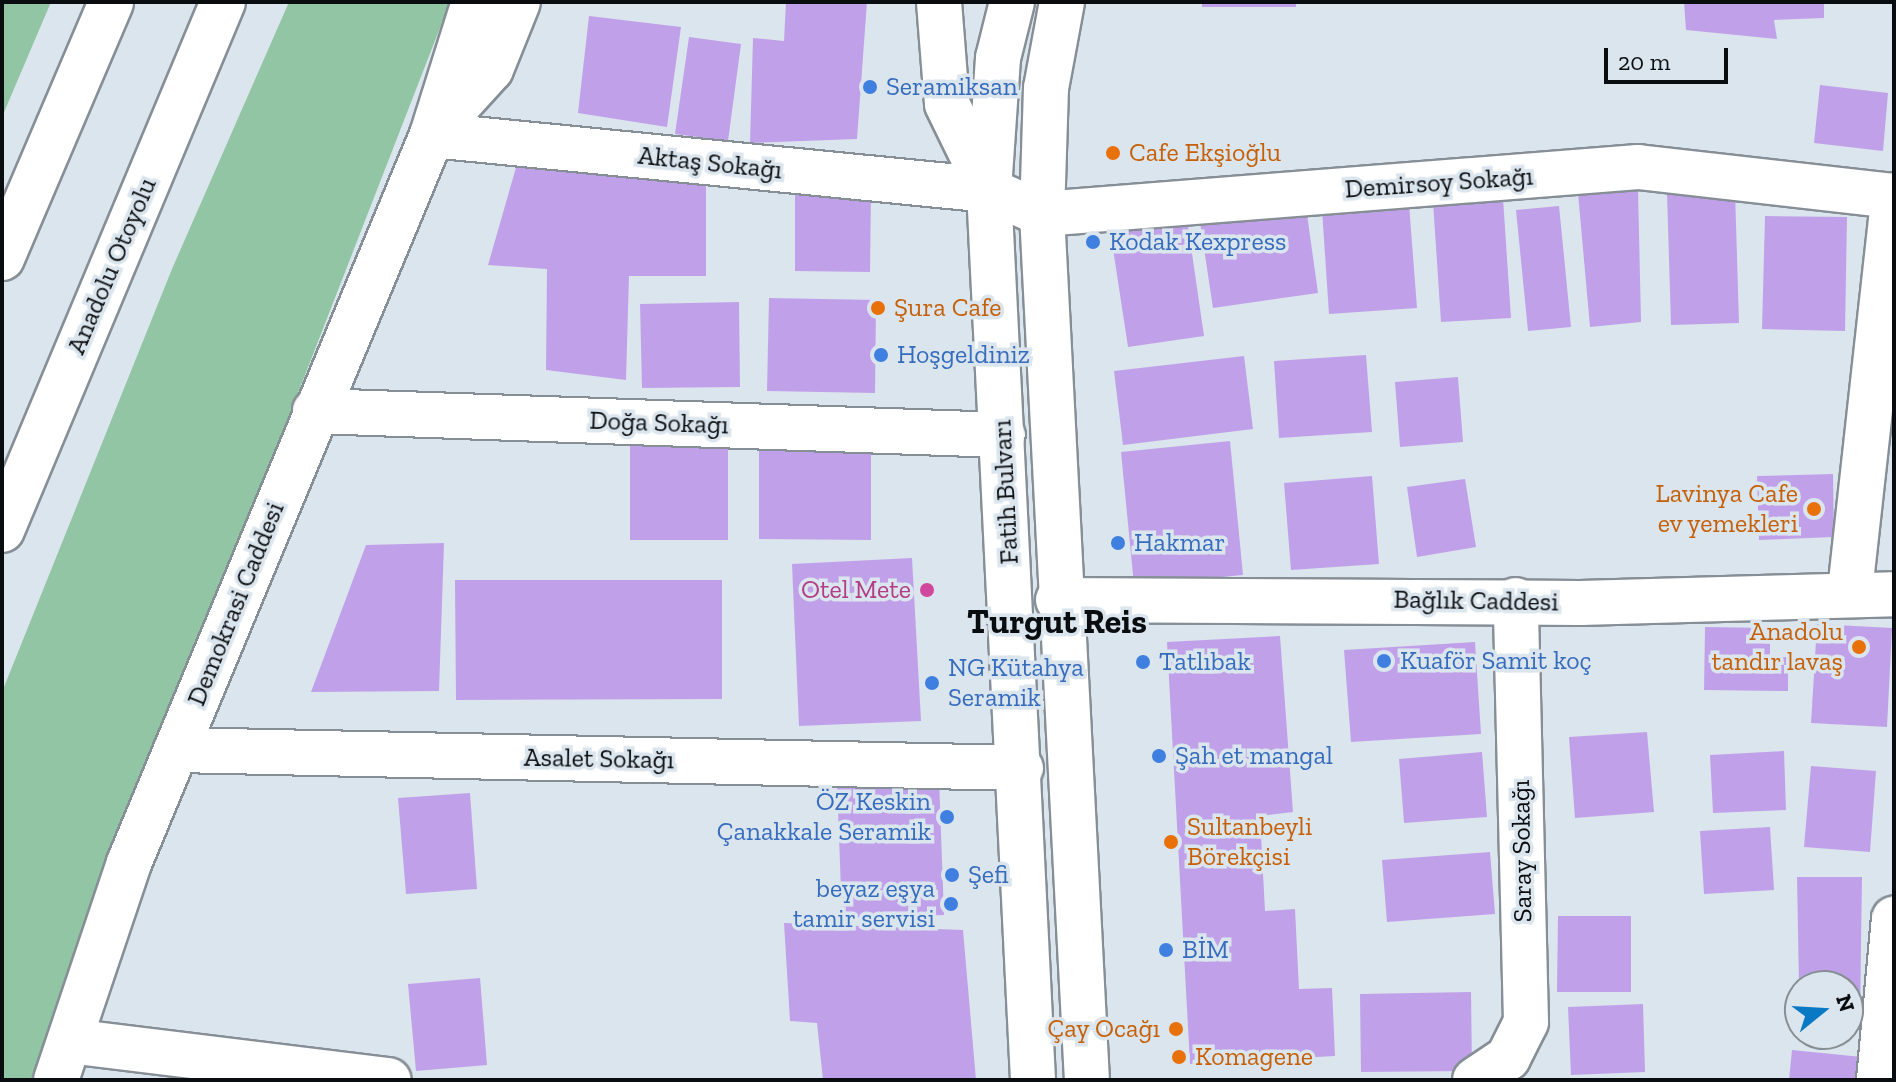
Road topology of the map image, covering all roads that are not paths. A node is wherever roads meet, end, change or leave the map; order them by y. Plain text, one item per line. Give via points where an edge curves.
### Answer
1 (111, 2) edge
2 (223, 2) edge
3 (474, 2) edge
4 (518, 2) edge
5 (939, 2) edge
6 (1012, 2) edge
7 (1062, 2) edge
8 (432, 135) junction
9 (989, 190) junction
10 (1894, 195) edge
11 (1042, 214) junction
12 (2, 258) edge
13 (315, 411) junction
14 (1003, 435) junction
15 (2, 530) edge
16 (1850, 591) junction
17 (1894, 594) edge
18 (1058, 600) junction
19 (1516, 600) junction
20 (176, 750) junction
21 (1021, 768) junction
22 (1894, 919) edge
23 (63, 1061) edge
24 (389, 1080) edge
25 (1033, 1080) edge
26 (1087, 1080) edge
27 (1475, 1080) edge
28 (1879, 1080) edge

1 - 12 main road
2 - 15 main road, Anadolu Otoyolu
3 - 8 main road
4 - 8 main road via 491,69
5 - 9 main road via 947,104
6 - 9 main road, Fatih Bulvarı via 998,58
7 - 11 main road, Fatih Bulvarı via 1046,88
8 - 9 main road, Aktaş Sokağı
8 - 13 main road, Demokrasi Caddesi
9 - 11 main road, Demirsoy Sokağı
9 - 14 main road, Fatih Bulvarı
10 - 11 main road, Demirsoy Sokağı via 1638,167
10 - 16 main road
11 - 18 main road, Fatih Bulvarı
13 - 14 main road, Doğa Sokağı
13 - 20 main road, Demokrasi Caddesi
14 - 21 main road, Fatih Bulvarı
16 - 17 main road, Bağlık Caddesi
16 - 19 main road, Bağlık Caddesi
18 - 19 main road, Bağlık Caddesi
18 - 26 main road, Fatih Bulvarı
19 - 27 main road, Saray Sokağı via 1526,1022 1508,1058
20 - 21 main road, Asalet Sokağı
20 - 23 main road, Demokrasi Caddesi via 129,863
21 - 25 main road, Fatih Bulvarı
22 - 28 main road
23 - 24 main road

